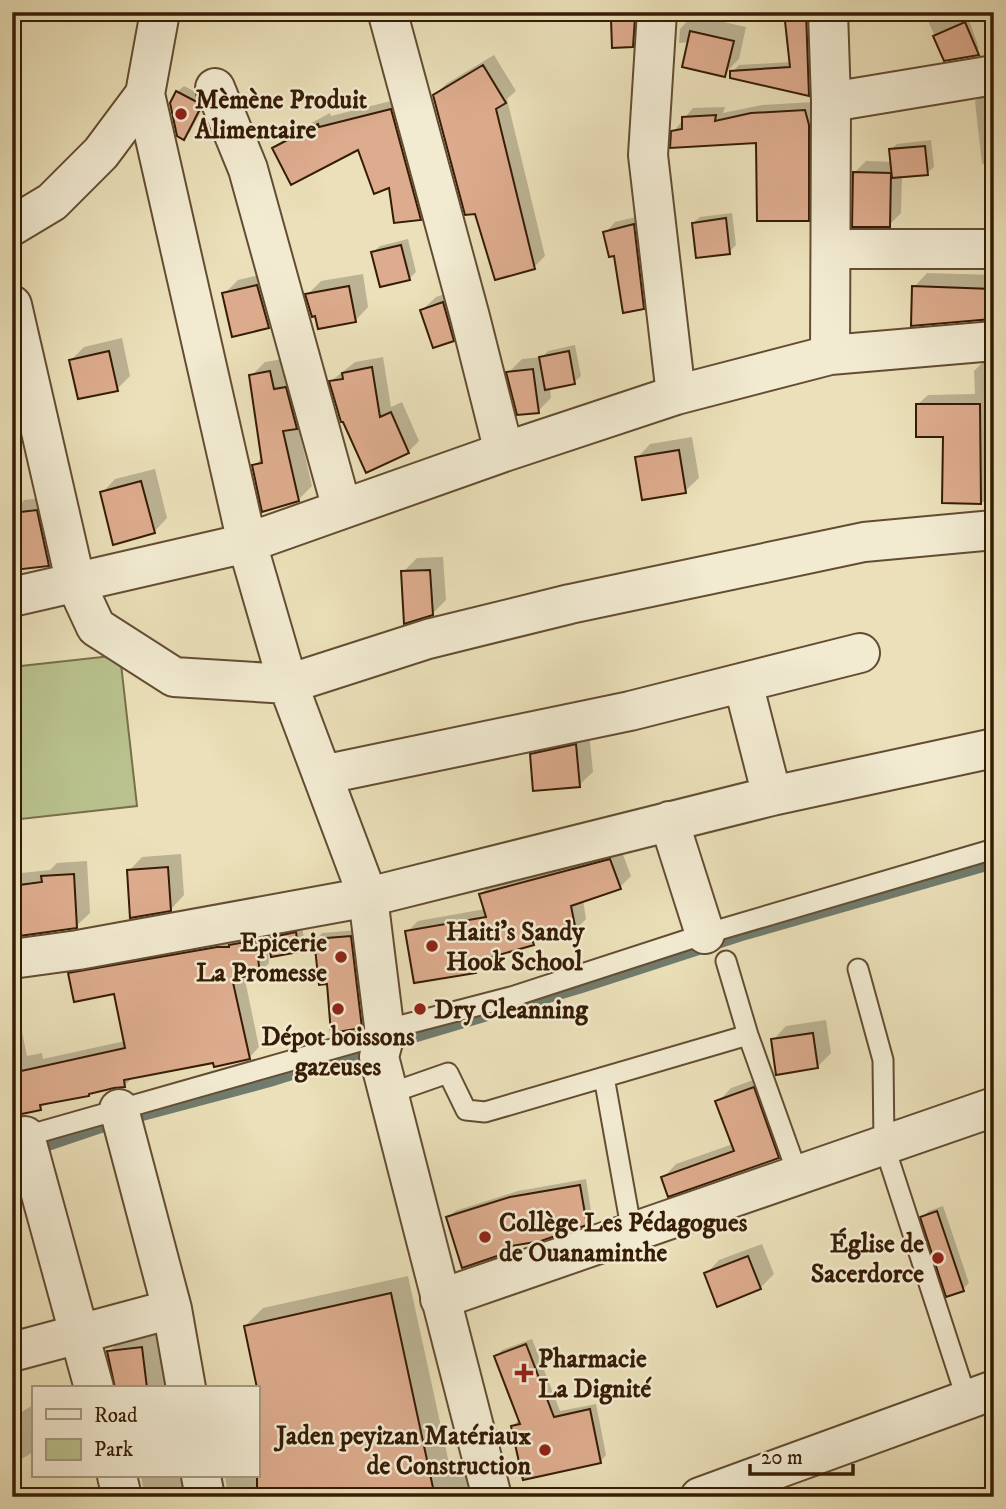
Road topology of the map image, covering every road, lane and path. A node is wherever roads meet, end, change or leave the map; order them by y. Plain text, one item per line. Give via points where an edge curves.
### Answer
1 (160, 12) edge
2 (657, 12) edge
3 (828, 12) edge
4 (389, 13) edge
5 (994, 75) edge
6 (215, 88) dead end
7 (145, 94) junction
8 (831, 102) junction
9 (12, 226) edge
10 (831, 249) junction
11 (994, 249) edge
12 (12, 305) edge
13 (994, 341) edge
14 (830, 355) junction
15 (676, 395) junction
16 (503, 452) junction
17 (342, 509) junction
18 (994, 530) edge
19 (247, 543) junction
20 (76, 584) junction
21 (12, 597) edge
22 (860, 653) dead end
23 (743, 683) junction
24 (288, 684) junction
25 (994, 748) edge
26 (322, 775) junction
27 (772, 796) junction
28 (669, 821) junction
29 (994, 849) edge
30 (368, 897) junction
31 (715, 947) junction
32 (12, 959) edge
33 (858, 969) dead end
34 (748, 1035) junction
35 (383, 1040) junction
36 (604, 1077) junction
37 (388, 1094) junction
38 (994, 1107) edge
39 (120, 1109) junction
40 (19, 1138) edge
41 (884, 1145) junction
42 (798, 1175) junction
43 (632, 1233) junction
44 (440, 1299) junction
45 (172, 1309) junction
46 (79, 1334) junction
47 (12, 1352) edge
48 (93, 1386) edge
49 (186, 1386) edge
50 (981, 1395) edge
51 (117, 1478) edge
52 (201, 1478) edge
53 (122, 1497) edge
54 (205, 1497) edge
55 (492, 1497) edge
56 (700, 1497) edge

1 - 7 street
2 - 15 street via 648,155
3 - 8 street
4 - 16 street
5 - 8 street
6 - 17 street via 248,169
7 - 9 street via 102,153 52,202
7 - 19 street
8 - 10 street
10 - 11 street
10 - 14 street
12 - 20 street
13 - 14 street
14 - 15 street
15 - 16 street
16 - 17 street
17 - 19 street
18 - 24 street via 864,542 570,604 428,639
19 - 20 street
19 - 24 street
20 - 21 street
20 - 24 street via 96,626 174,677
22 - 23 street
23 - 26 street
23 - 27 street
24 - 26 street
25 - 27 street
26 - 30 street
27 - 28 street
28 - 30 street
28 - 31 street
29 - 31 lane
30 - 32 street
30 - 35 street
31 - 34 lane
31 - 35 lane via 511,997
33 - 41 lane via 883,1060
34 - 36 lane
34 - 42 lane
35 - 37 street
35 - 39 lane via 367,1039
36 - 37 lane via 485,1112 466,1110 448,1073
36 - 43 lane
37 - 44 street
38 - 41 street
39 - 40 lane
39 - 45 street
40 - 46 street
41 - 42 street
41 - 50 lane
42 - 43 street
43 - 44 street
44 - 55 street
45 - 46 street
45 - 49 street
46 - 47 street
46 - 48 street
50 - 56 street
51 - 53 street
52 - 54 street

